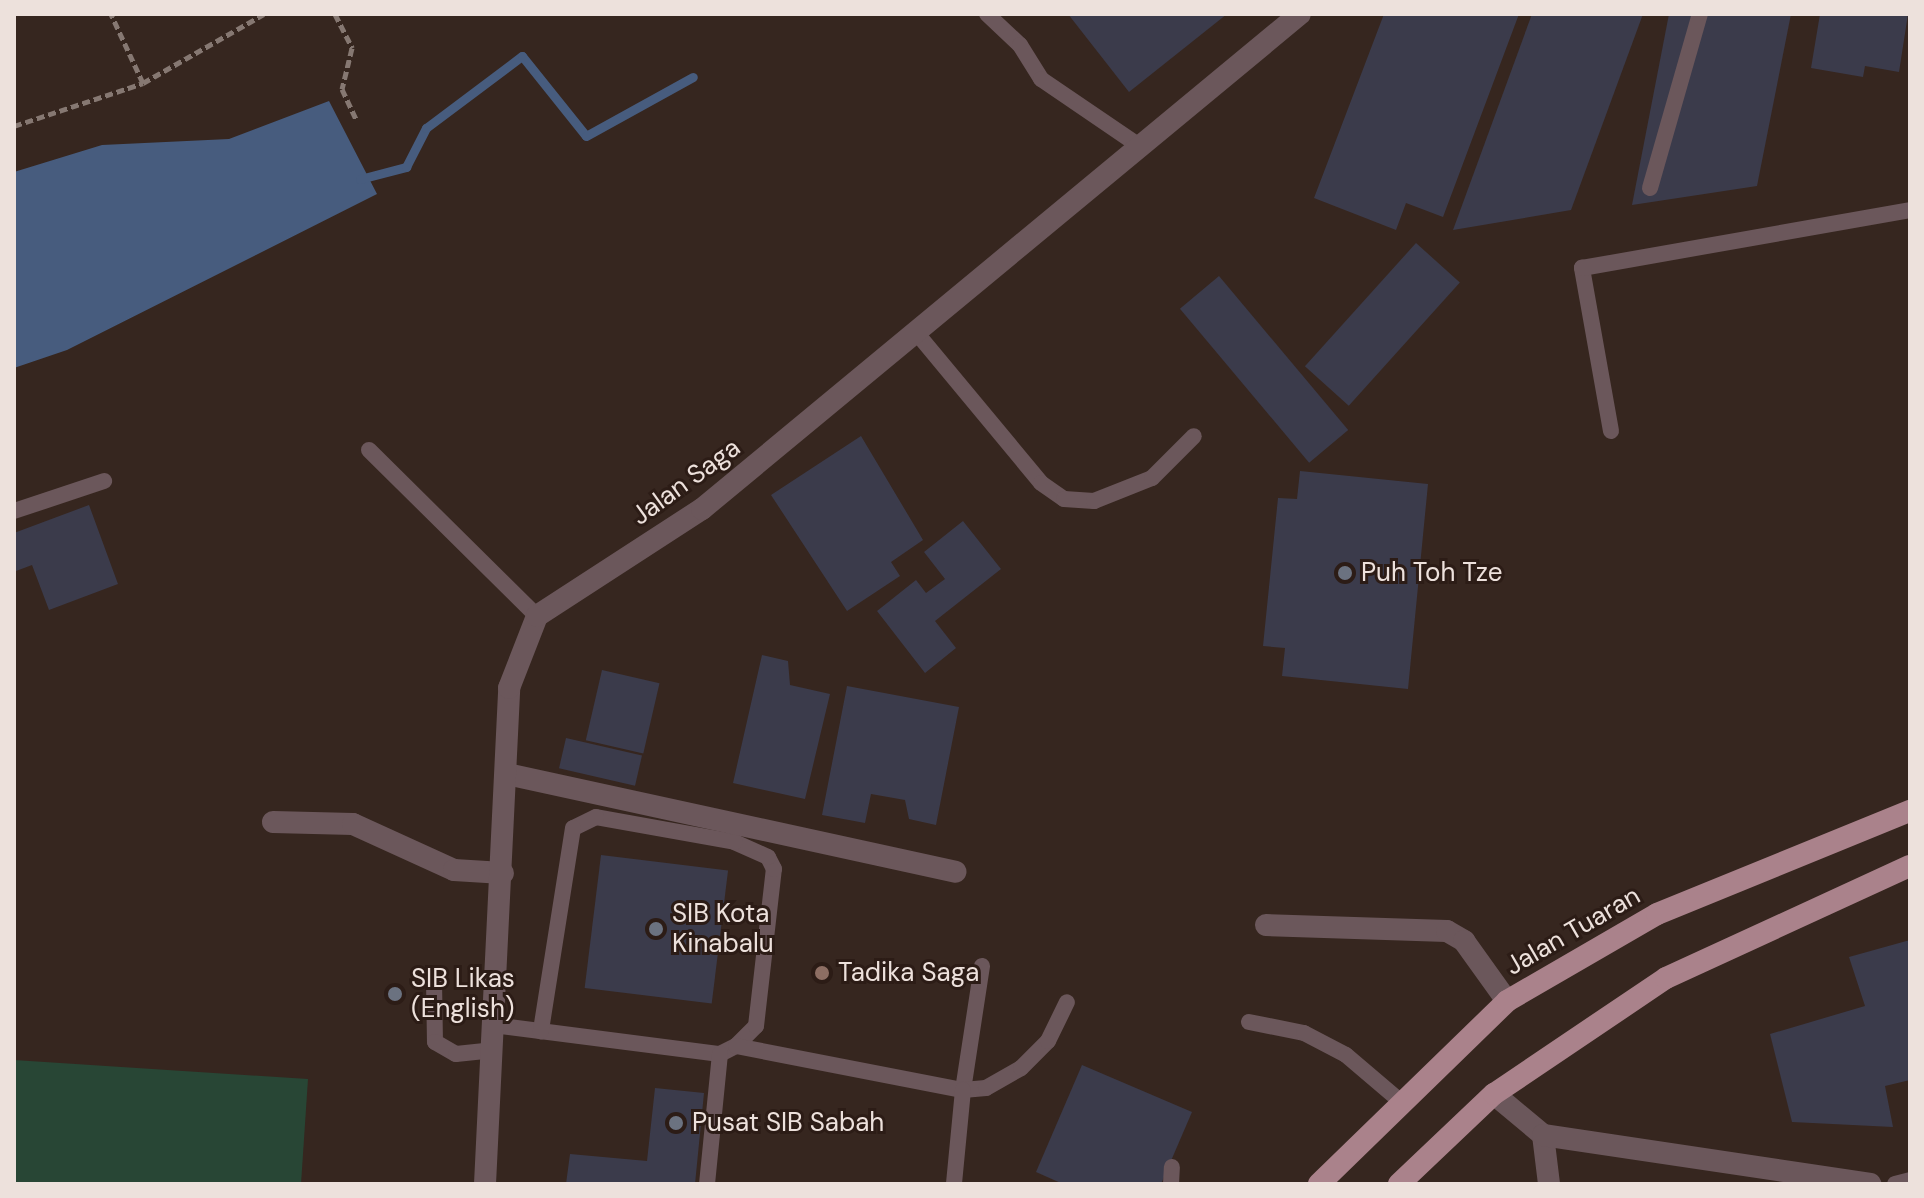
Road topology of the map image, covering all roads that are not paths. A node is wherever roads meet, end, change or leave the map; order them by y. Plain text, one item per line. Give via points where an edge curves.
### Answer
1 (987, 14) edge
2 (1300, 14) edge
3 (1700, 14) edge
4 (1141, 147) junction
5 (1650, 188) dead end
6 (1910, 210) edge
7 (915, 331) junction
8 (1611, 431) dead end
9 (1194, 436) dead end
10 (369, 450) dead end
11 (104, 481) dead end
12 (14, 511) edge
13 (537, 616) junction
14 (507, 774) junction
15 (1910, 811) edge
16 (273, 822) dead end
17 (1910, 866) edge
18 (955, 872) dead end
19 (503, 873) junction
20 (1266, 925) dead end
21 (982, 966) dead end
22 (434, 980) dead end
23 (1507, 1001) junction
24 (1067, 1002) dead end
25 (1249, 1022) dead end
26 (493, 1025) junction
27 (541, 1031) junction
28 (736, 1046) junction
29 (492, 1050) junction
30 (720, 1054) junction
31 (963, 1090) junction
32 (1494, 1094) junction
33 (1400, 1101) junction
34 (1543, 1135) junction
35 (1910, 1180) edge
36 (1402, 1183) edge
37 (485, 1184) edge
38 (707, 1184) edge
39 (954, 1184) edge
40 (1319, 1184) edge
41 (1549, 1184) edge
42 (1870, 1184) edge
43 (1895, 1184) edge

1 - 4 lane via 1020,45 1041,79
2 - 4 street, Jalan Saga
3 - 5 lane
4 - 7 street, Jalan Saga
6 - 8 lane via 1582,268
7 - 9 lane via 1041,483 1064,499 1094,501 1152,478
7 - 13 street, Jalan Saga via 702,509
10 - 13 lane
11 - 12 lane
13 - 14 street via 512,669
14 - 18 street
14 - 19 street
15 - 23 main road, Jalan Tuaran via 1657,914
16 - 19 street via 353,824 454,870
17 - 32 main road via 1666,978
19 - 26 street
20 - 23 street via 1447,931 1464,941
21 - 31 lane
22 - 29 lane via 435,1042 456,1054
23 - 33 main road, Jalan Tuaran
24 - 31 lane via 1048,1041 1021,1068 986,1088
25 - 33 lane via 1318,1040
26 - 27 lane
26 - 29 street
27 - 28 lane via 566,846 573,828 596,817 735,842 768,857 774,869 756,1026
27 - 30 lane
28 - 30 lane
28 - 31 lane
29 - 37 street
30 - 38 lane
31 - 39 lane
32 - 34 street
32 - 36 main road
33 - 40 main road, Jalan Tuaran
34 - 41 street
34 - 42 street
35 - 43 lane

